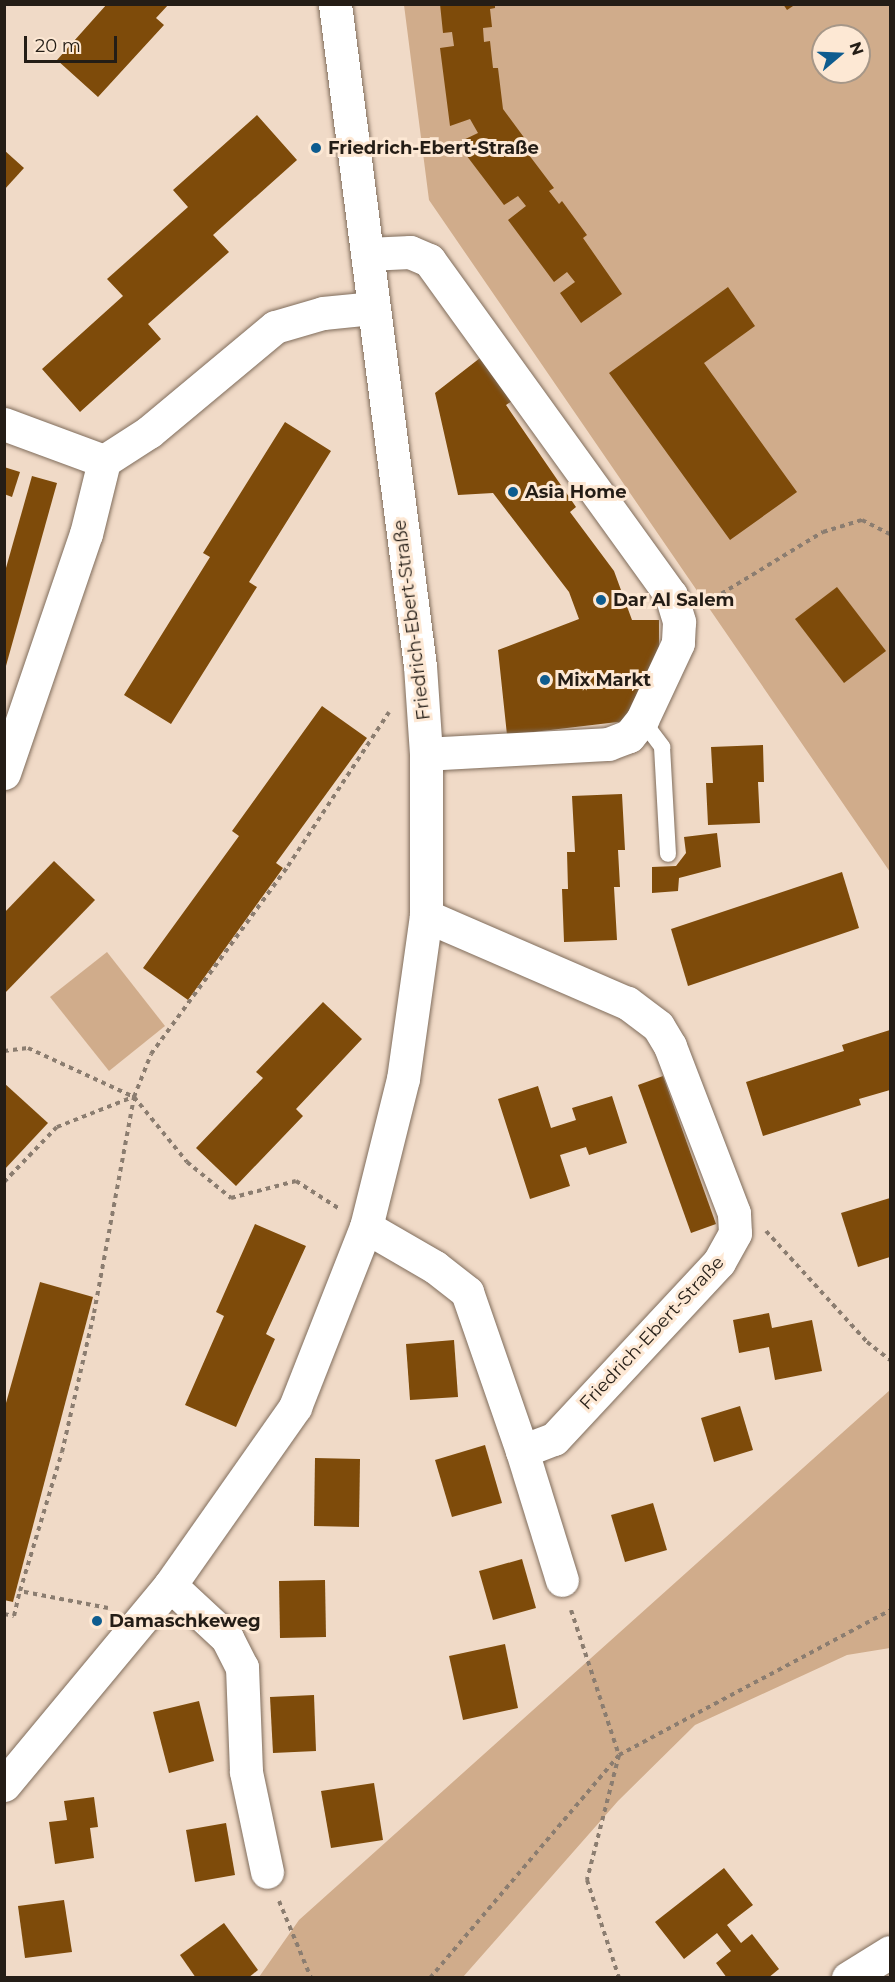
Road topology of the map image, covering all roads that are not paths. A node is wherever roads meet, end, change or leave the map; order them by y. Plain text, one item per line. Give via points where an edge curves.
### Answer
1 (335, 4) edge
2 (367, 254) junction
3 (372, 308) junction
4 (4, 424) edge
5 (104, 461) junction
6 (642, 720) junction
7 (426, 754) junction
8 (4, 773) edge
9 (668, 854) dead end
10 (426, 916) junction
11 (366, 1227) junction
12 (522, 1451) junction
13 (562, 1580) road end
14 (170, 1585) junction
15 (4, 1785) edge
16 (267, 1872) road end
17 (891, 1952) edge
18 (848, 1977) edge

1 - 2 street, Friedrich-Ebert-Straße
2 - 3 street, Friedrich-Ebert-Straße
2 - 6 street via 410,252 429,260 672,595 679,622 678,643
3 - 5 street via 324,313 275,327 149,432
3 - 7 street, Friedrich-Ebert-Straße via 420,666
4 - 5 street
5 - 8 street via 86,534
6 - 7 street via 629,736 608,744
6 - 9 lane via 662,747
7 - 10 street, Friedrich-Ebert-Straße
10 - 11 street, Friedrich-Ebert-Straße via 403,1079
10 - 12 street, Friedrich-Ebert-Straße via 627,1003 658,1026 670,1046 734,1213 735,1233 719,1262 554,1439
11 - 12 street via 435,1267 467,1292
11 - 14 street, Friedrich-Ebert-Straße via 295,1407
12 - 13 street
14 - 15 street, Friedrich-Ebert-Straße
14 - 16 street via 227,1638 242,1667 246,1772
17 - 18 street

